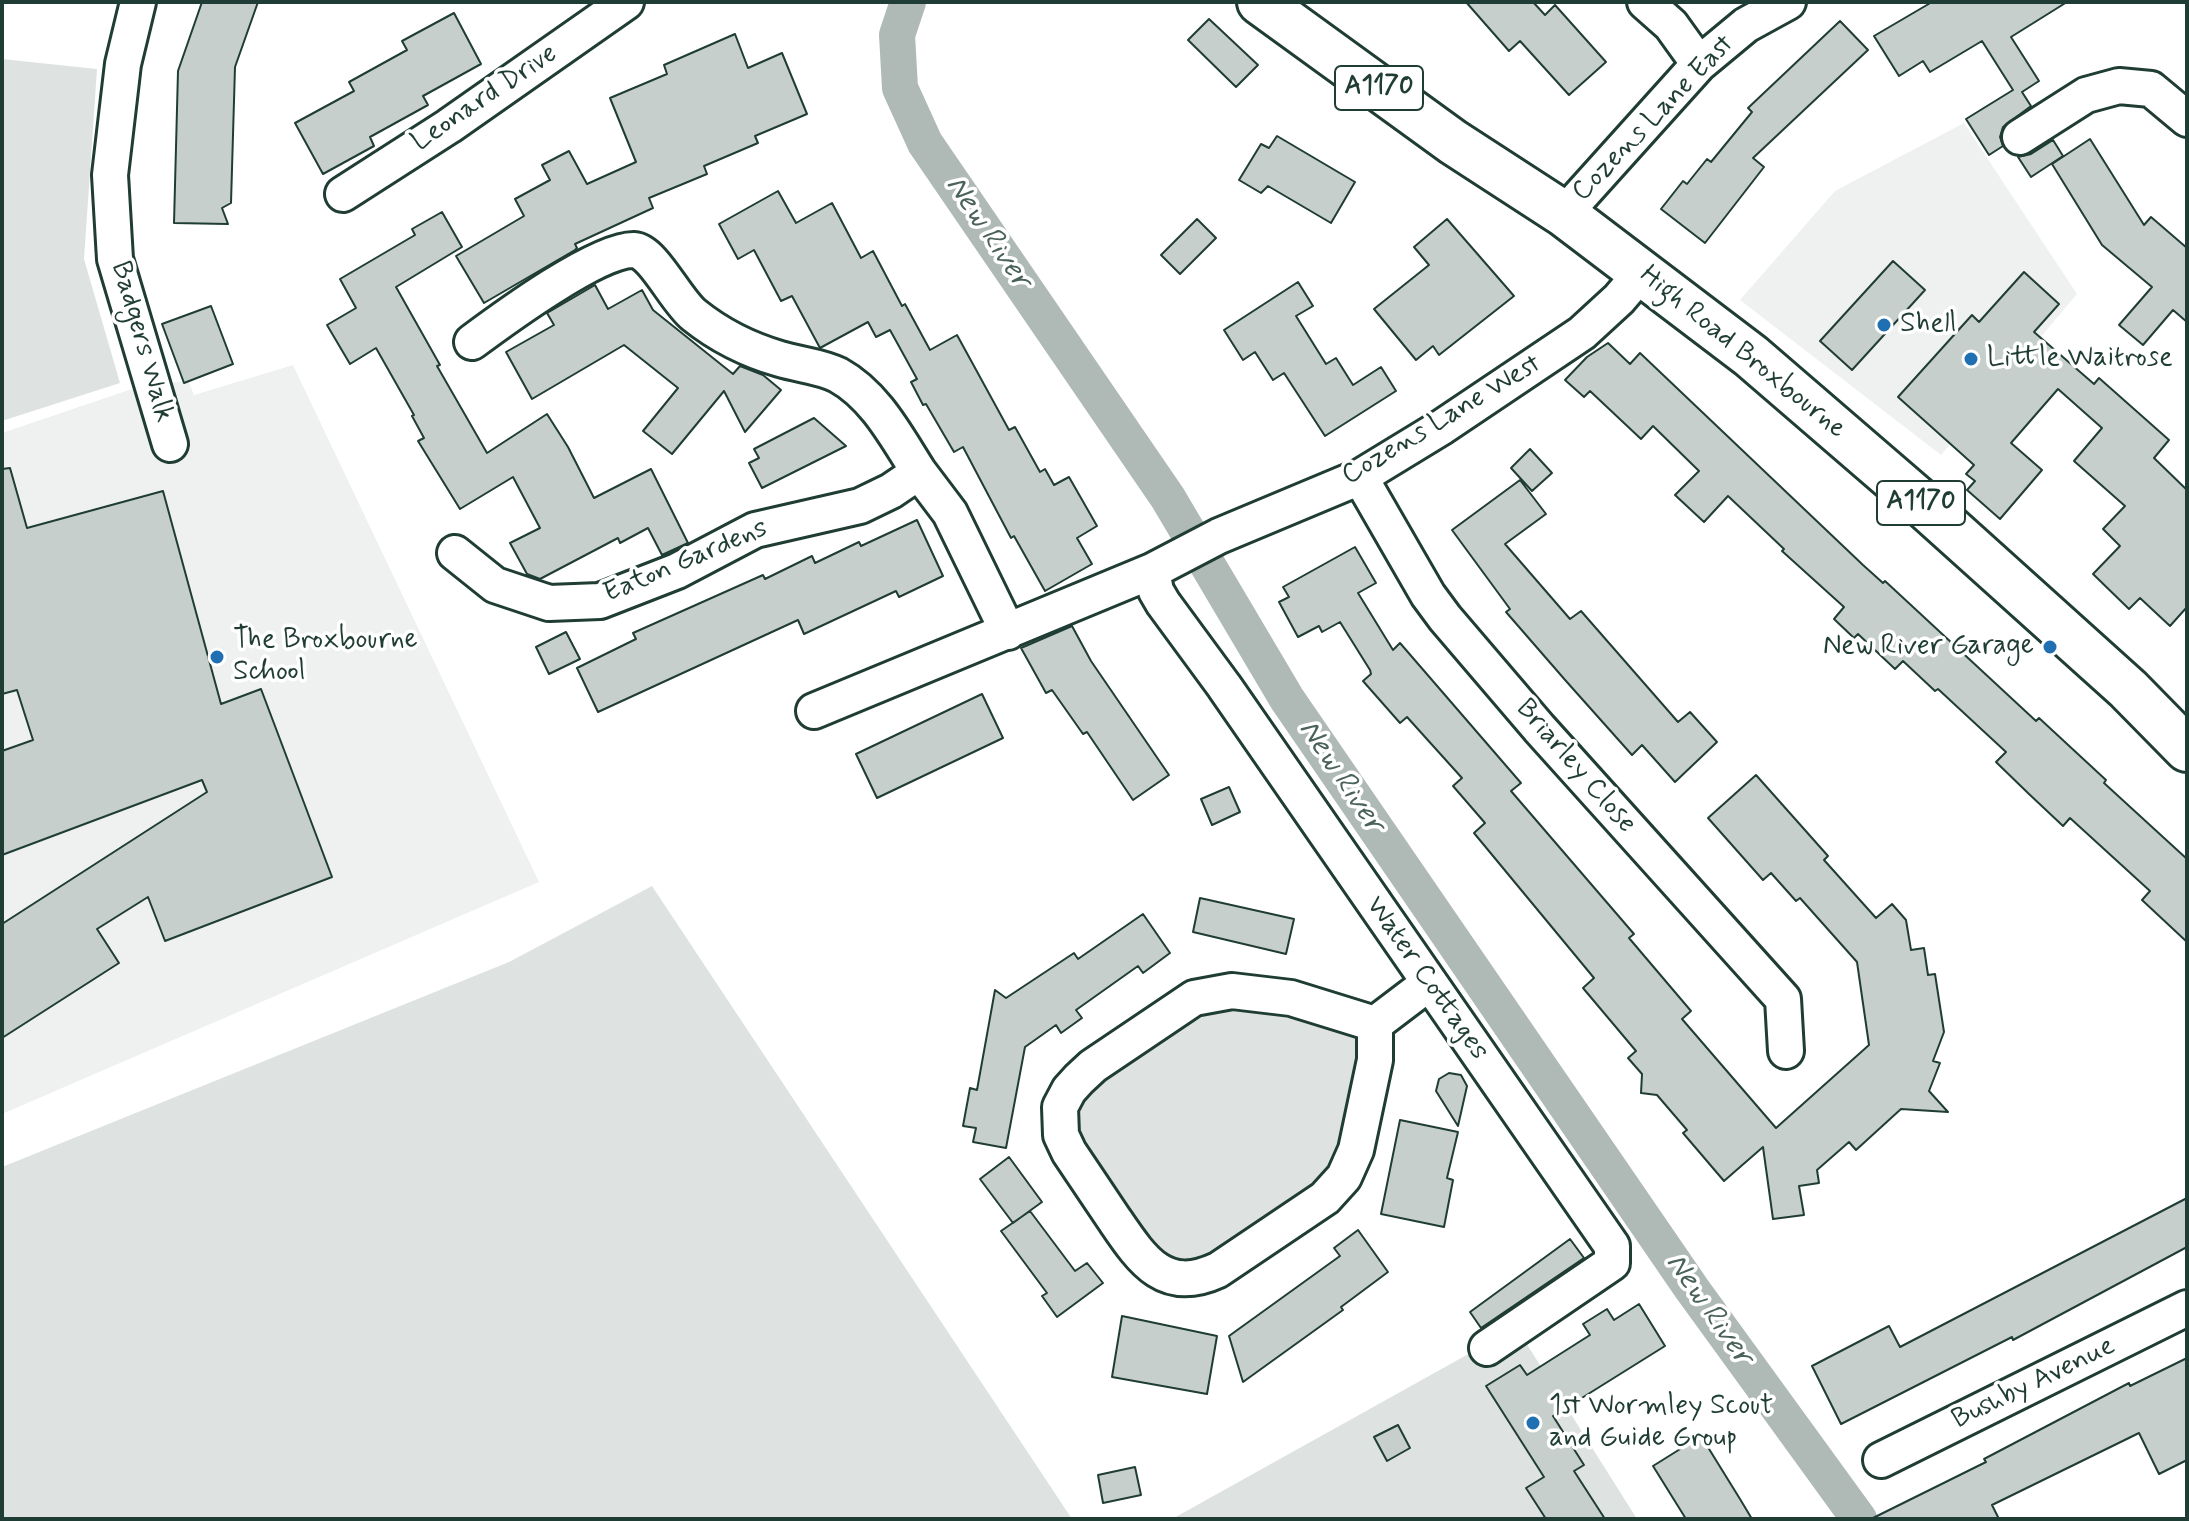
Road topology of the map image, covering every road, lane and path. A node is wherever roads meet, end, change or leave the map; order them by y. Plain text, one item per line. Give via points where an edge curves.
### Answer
1 (138, 2) edge
2 (626, 2) edge
3 (1260, 2) edge
4 (1645, 2) edge
5 (1788, 2) edge
6 (1699, 64) junction
7 (2187, 119) edge
8 (2020, 137) dead end
9 (343, 194) dead end
10 (1564, 214) junction
11 (1642, 272) junction
12 (472, 342) dead end
13 (170, 444) dead end
14 (919, 472) junction
15 (1360, 477) junction
16 (455, 553) dead end
17 (1162, 565) junction
18 (1008, 632) junction
19 (814, 711) dead end
20 (2187, 749) edge
21 (1429, 983) junction
22 (1375, 1024) junction
23 (1786, 1051) dead end
24 (2187, 1308) edge
25 (1487, 1348) dead end
26 (1881, 1460) dead end

1 - 13 street, Badgers Walk via 123,64 110,175 115,259
2 - 9 street, Leonard Drive
3 - 10 main road, High Road Broxbourne / A1170 via 1453,142
4 - 6 street via 1671,25
5 - 6 street, Cozens Lane East via 1746,25
6 - 10 street, Cozens Lane East
7 - 8 street via 2151,89 2119,86 2086,95
10 - 11 main road, High Road Broxbourne / A1170
11 - 15 street, Cozens Lane West via 1582,333
11 - 20 main road, High Road Broxbourne / A1170 via 1751,356 1918,500
12 - 14 street via 536,296 605,258 640,251 653,260 692,314 731,341 821,368 851,383 879,411
14 - 16 street, Eaton Gardens via 860,506 755,530 677,571 600,601 549,603 495,585
14 - 18 street via 950,513
15 - 17 street, Cozens Lane West
15 - 23 street, Briarley Close via 1445,618 1783,999
17 - 18 street
17 - 21 street, Water Cottages via 1156,591 1163,603
18 - 19 street
21 - 22 street
21 - 25 street, Water Cottages via 1612,1246 1612,1263
22 - 22 street via 1375,1060 1356,1150 1344,1177 1325,1198 1201,1278 1171,1277 1145,1262 1061,1135 1060,1107 1079,1079 1194,998 1232,991 1291,998
24 - 26 street, Bushby Avenue

